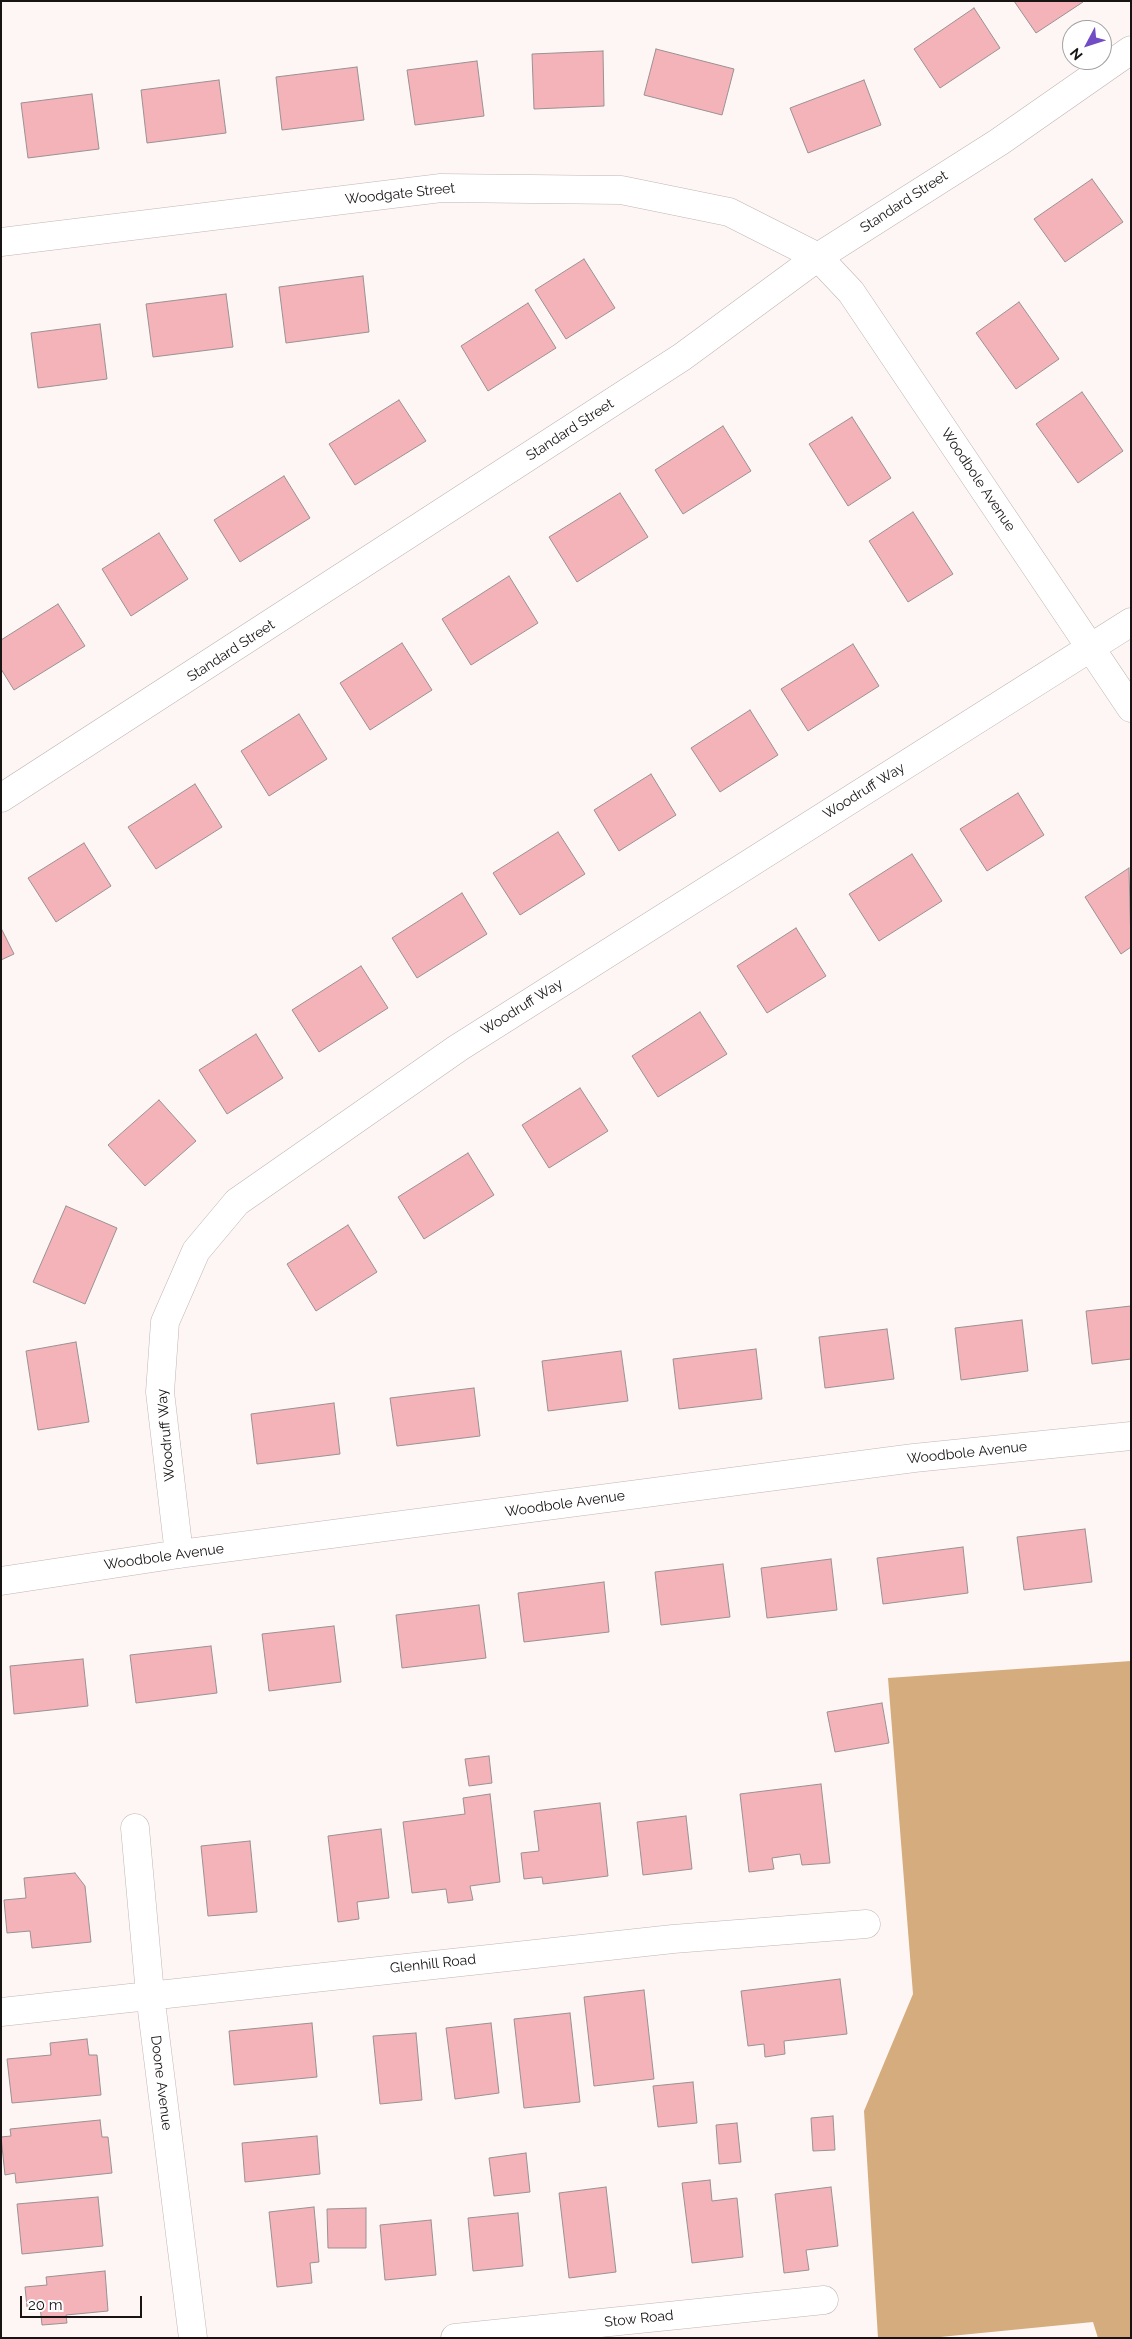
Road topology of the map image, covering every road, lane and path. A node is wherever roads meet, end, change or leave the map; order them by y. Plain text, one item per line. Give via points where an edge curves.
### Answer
1 (1131, 50) edge
2 (1, 242) edge
3 (818, 257) junction
4 (1131, 622) edge
5 (1091, 648) junction
6 (1131, 708) edge
7 (1, 798) edge
8 (1131, 1436) edge
9 (179, 1554) junction
10 (1, 1581) edge
11 (135, 1828) dead end
12 (866, 1924) dead end
13 (150, 1994) junction
14 (1, 2012) edge
15 (824, 2300) dead end
16 (193, 2338) edge
17 (455, 2338) edge

1 - 3 street, Standard Street via 999,142
2 - 3 street, Woodgate Street via 441,188 621,190 729,212
3 - 5 street, Woodbole Avenue via 851,292
3 - 7 street, Standard Street via 682,357
4 - 5 street, Woodruff Way
5 - 6 street, Woodbole Avenue
5 - 9 street, Woodruff Way via 458,1048 236,1202 196,1251 165,1322 160,1392
8 - 9 street, Woodbole Avenue via 914,1458
9 - 10 street, Woodbole Avenue
11 - 13 street, Doone Avenue
12 - 13 street, Glenhill Road via 674,1939
13 - 14 street, Glenhill Road
13 - 16 street, Doone Avenue
15 - 17 street, Stow Road

